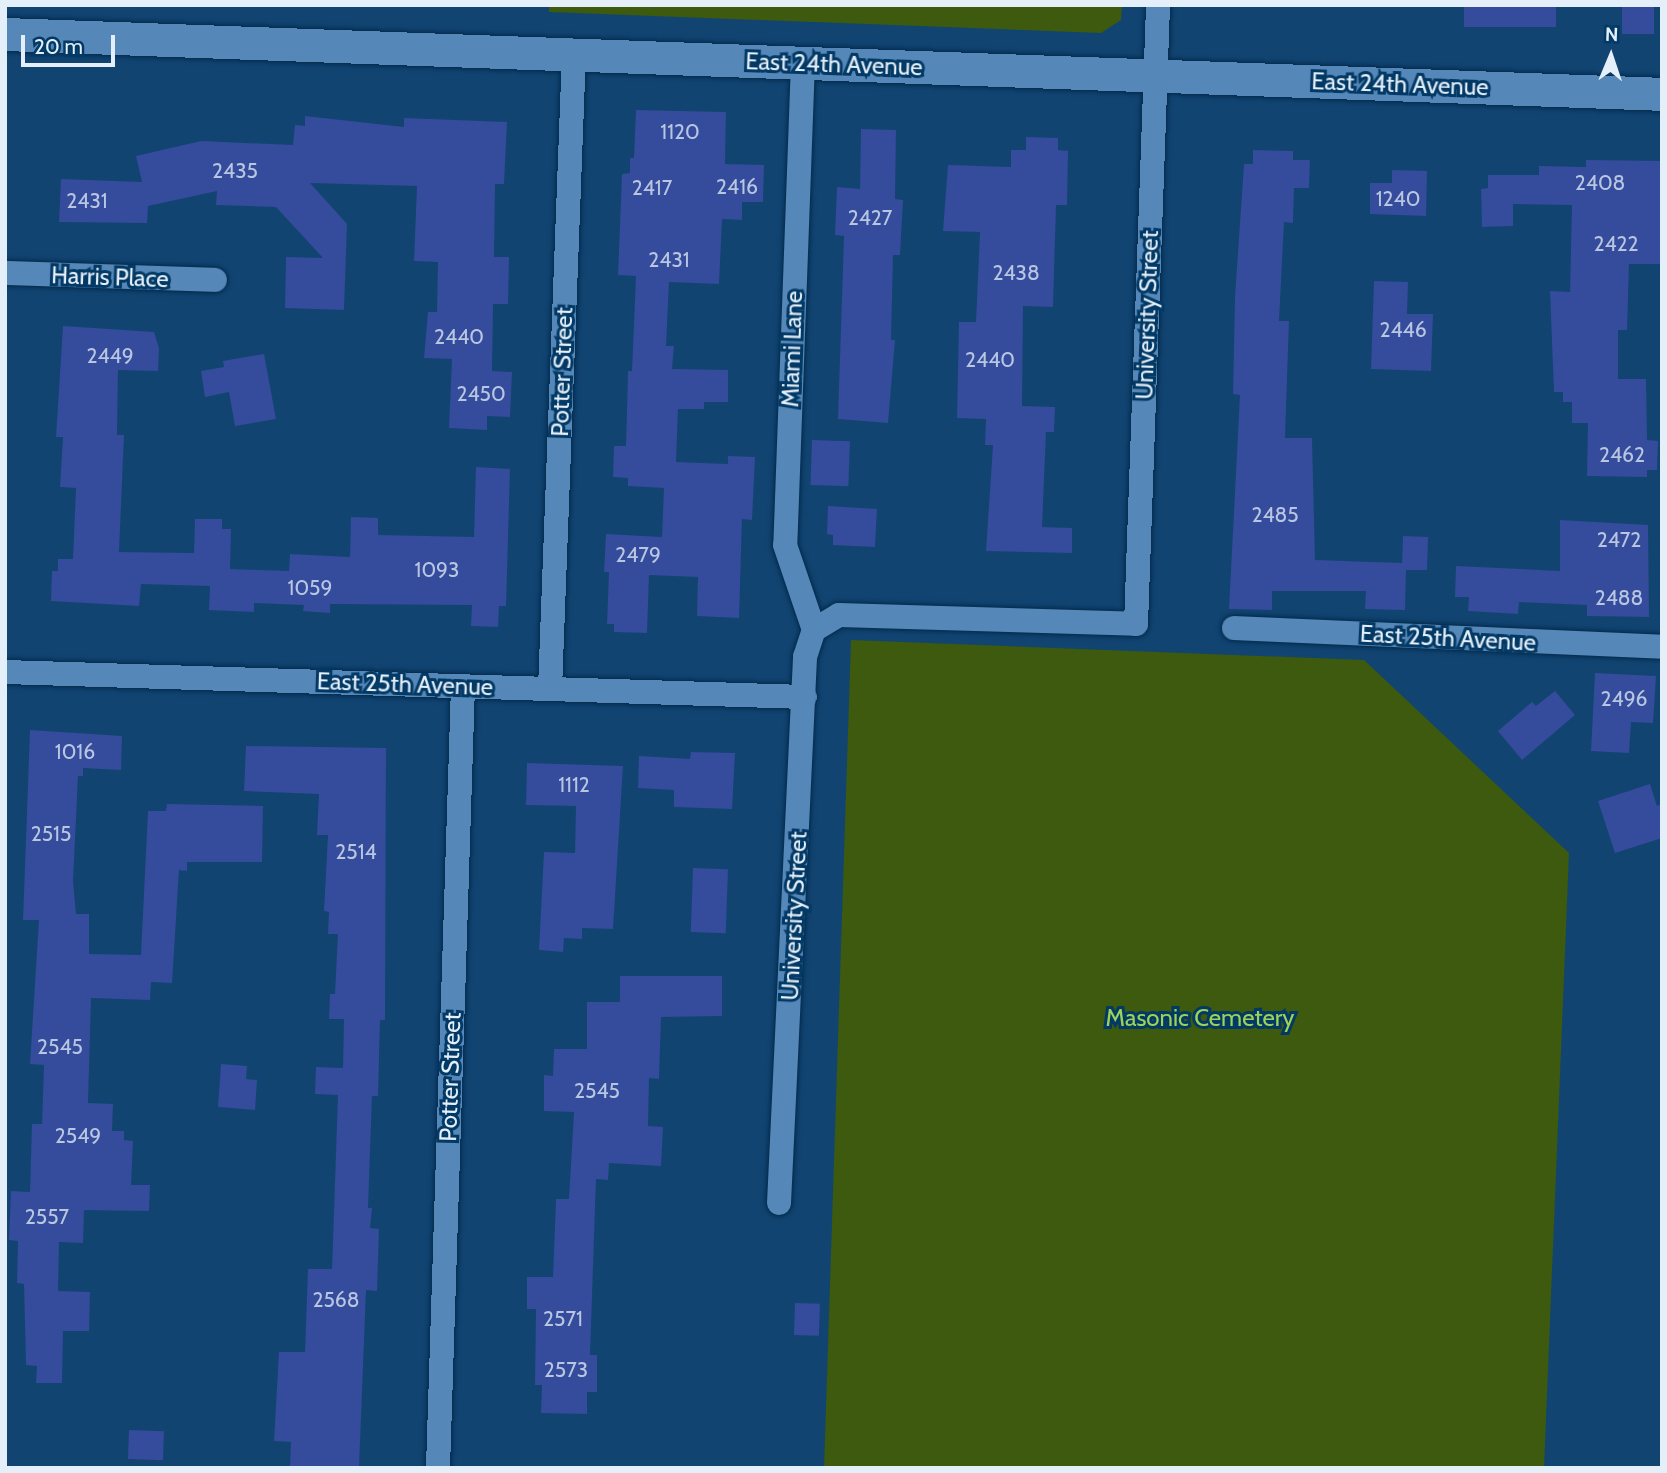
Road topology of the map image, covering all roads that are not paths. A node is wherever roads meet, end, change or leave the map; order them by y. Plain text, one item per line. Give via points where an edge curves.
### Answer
1 (1158, 5) edge
2 (5, 34) edge
3 (574, 54) junction
4 (803, 62) junction
5 (1156, 76) junction
6 (1662, 94) edge
7 (5, 274) edge
8 (215, 280) dead end
9 (1234, 628) dead end
10 (814, 630) junction
11 (1662, 647) edge
12 (5, 672) edge
13 (463, 686) junction
14 (550, 689) junction
15 (805, 697) junction
16 (779, 1203) dead end
17 (438, 1468) edge

1 - 5 street, University Street
2 - 3 street, East 24th Avenue
3 - 4 street, East 24th Avenue
3 - 14 street, Potter Street
4 - 5 street, East 24th Avenue
4 - 10 street, Miami Lane via 785,545
5 - 6 street, East 24th Avenue
5 - 10 street, University Street via 1136,624 839,615
7 - 8 street, Harris Place
9 - 11 street, East 25th Avenue
10 - 15 street, University Street via 805,657
12 - 13 street, East 25th Avenue
13 - 14 street, East 25th Avenue
13 - 17 street, Potter Street
14 - 15 street, East 25th Avenue
15 - 16 street, University Street

